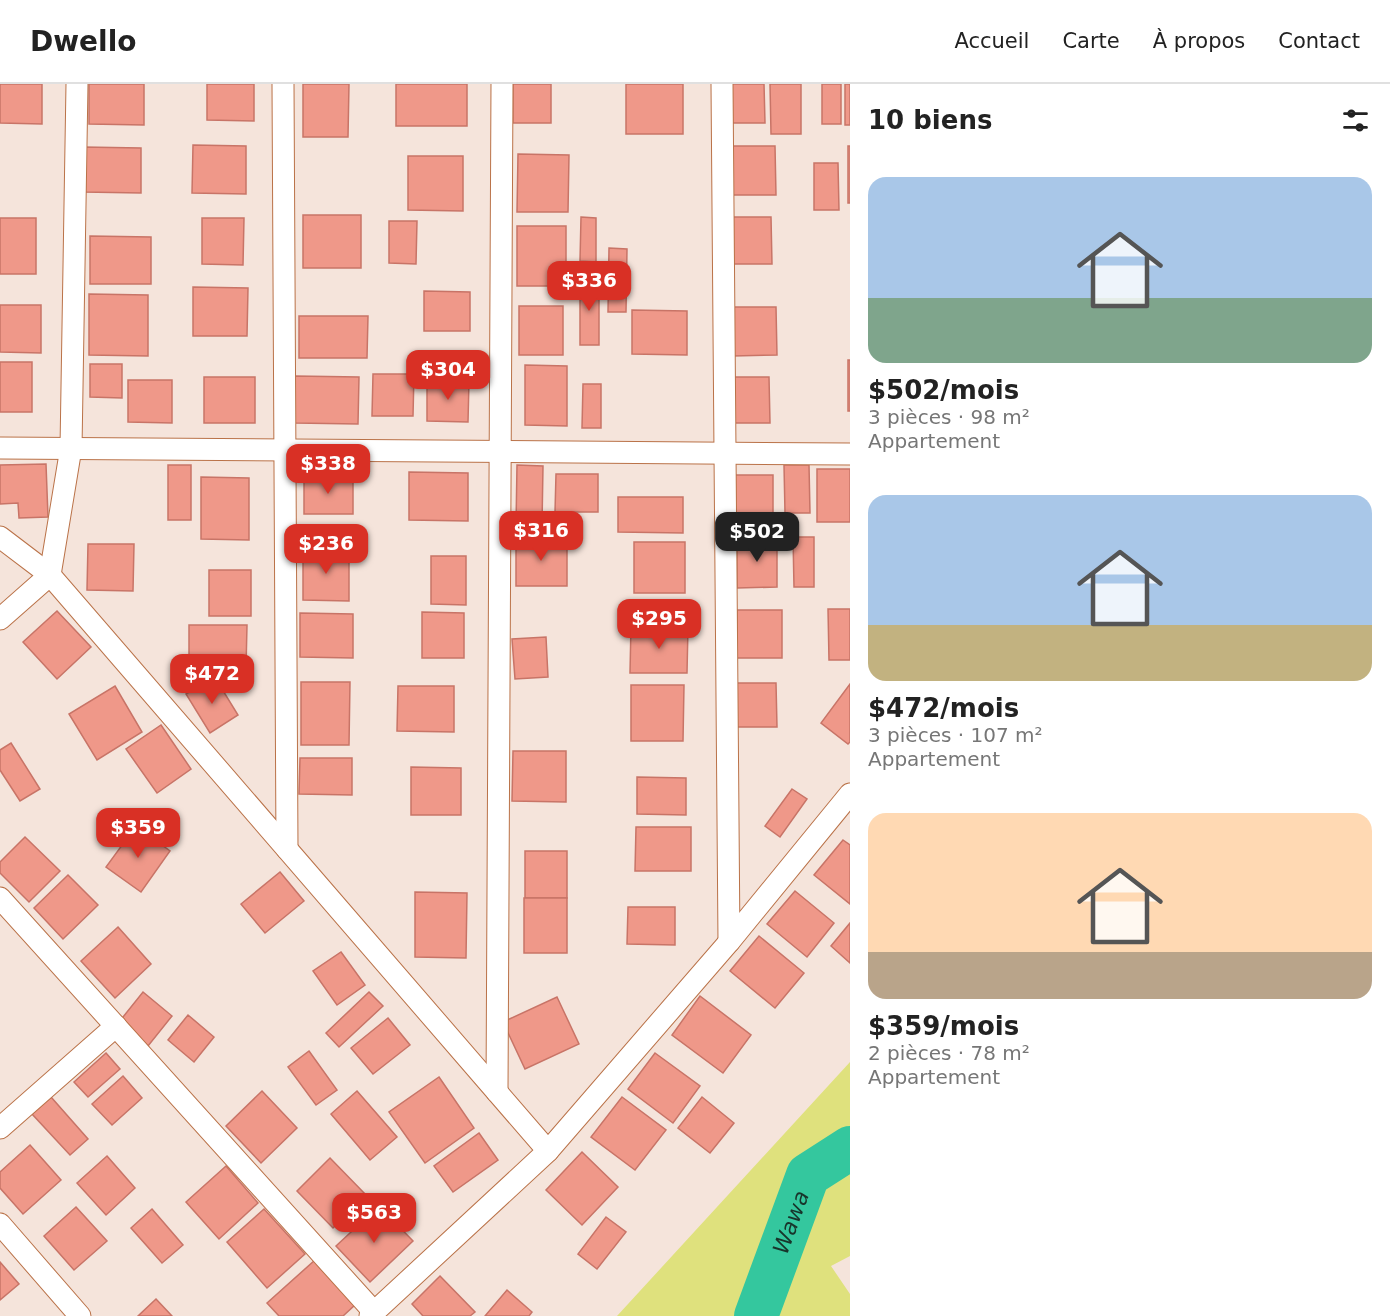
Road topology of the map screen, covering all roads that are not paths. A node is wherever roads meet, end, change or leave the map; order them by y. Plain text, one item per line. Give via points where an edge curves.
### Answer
1 (77, 84) edge
2 (283, 84) edge
3 (502, 84) edge
4 (722, 84) edge
5 (0, 448) edge
6 (71, 448) junction
7 (285, 450) junction
8 (500, 452) junction
9 (725, 453) junction
10 (850, 454) edge
11 (0, 537) edge
12 (50, 575) junction
13 (0, 619) edge
14 (850, 794) edge
15 (287, 849) junction
16 (0, 898) edge
17 (729, 942) junction
18 (116, 1026) junction
19 (497, 1092) junction
20 (0, 1128) edge
21 (548, 1151) junction
22 (0, 1224) edge
23 (372, 1314) edge
24 (80, 1316) edge

1 - 6 street
2 - 7 street
3 - 8 street
4 - 9 street
5 - 6 street
6 - 7 street
6 - 12 street
7 - 8 street
7 - 15 street
8 - 9 street
8 - 19 street
9 - 10 street
9 - 17 street
11 - 12 street
12 - 13 street
12 - 15 street
14 - 17 street
15 - 19 street
16 - 18 street
17 - 21 street
18 - 20 street
18 - 23 street
19 - 21 street
21 - 23 street
22 - 24 street

